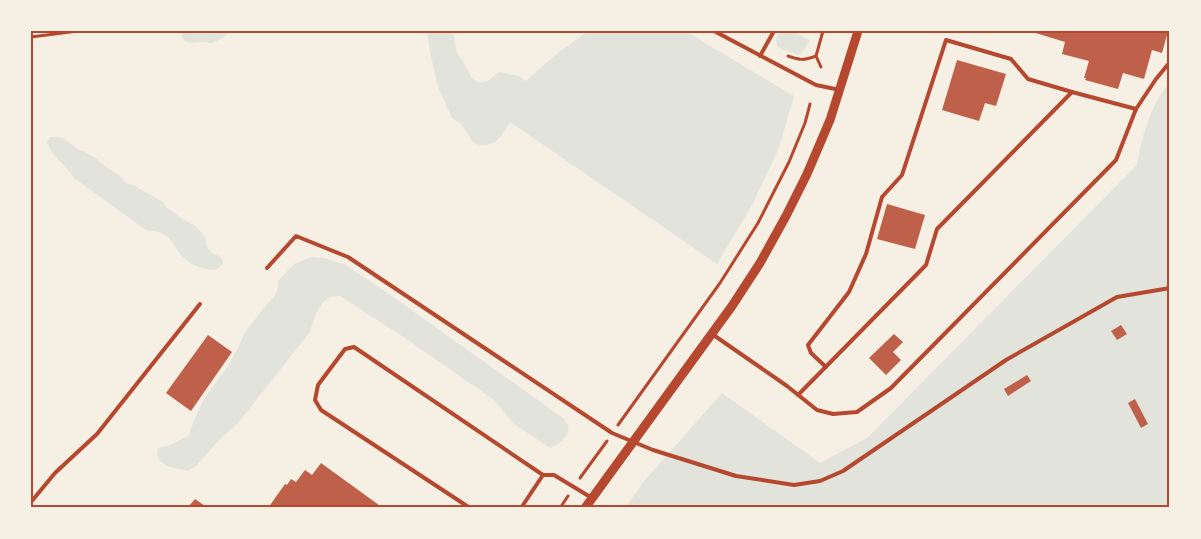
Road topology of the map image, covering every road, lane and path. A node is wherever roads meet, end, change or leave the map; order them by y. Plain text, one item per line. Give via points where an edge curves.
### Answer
1 (78, 31) edge
2 (714, 31) edge
3 (774, 31) edge
4 (823, 31) edge
5 (858, 31) edge
6 (31, 37) edge
7 (760, 56) junction
8 (1170, 62) edge
9 (821, 67) dead end
10 (840, 90) junction
11 (1072, 92) junction
12 (810, 104) dead end
13 (1136, 109) junction
14 (267, 268) dead end
15 (1170, 288) edge
16 (200, 304) dead end
17 (711, 333) junction
18 (826, 367) junction
19 (798, 395) junction
20 (612, 433) junction
21 (633, 442) junction
22 (543, 475) junction
23 (574, 487) junction
24 (592, 498) junction
25 (31, 502) edge
26 (470, 508) edge
27 (521, 508) edge
28 (560, 508) edge
29 (585, 508) edge

1 - 6 path
2 - 7 lane
3 - 7 lane
4 - 9 path via 816,56
5 - 10 street
7 - 10 lane via 816,85
8 - 13 lane
10 - 17 street via 807,174 786,216 760,263
11 - 13 lane
11 - 18 lane via 937,230 926,265
11 - 18 lane via 1028,79 1011,59 946,40 902,175 882,197 866,254 849,292 808,345 810,353
12 - 20 path via 789,162 758,222 720,283
13 - 19 lane via 1116,160 891,388 857,412 833,414 816,410
14 - 20 lane via 296,236 348,257
15 - 21 lane via 1117,297 1006,360 843,471 820,481 794,484 736,476
16 - 25 lane via 97,434 55,473
17 - 19 lane
17 - 21 street
18 - 19 lane
20 - 21 lane
20 - 23 path
21 - 24 street
22 - 23 lane via 554,475
22 - 26 lane via 354,347 345,349 318,385 315,400 321,410
22 - 27 lane
23 - 24 lane
23 - 28 path
24 - 29 street

